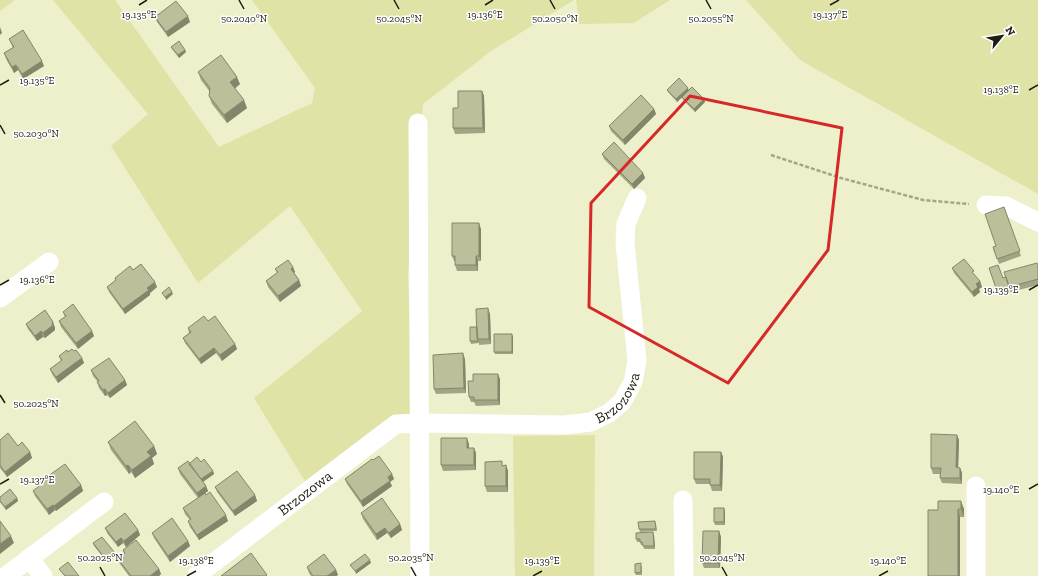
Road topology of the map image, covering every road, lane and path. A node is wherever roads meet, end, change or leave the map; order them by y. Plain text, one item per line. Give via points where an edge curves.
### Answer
1 (418, 122) dead end
2 (771, 155) dead end
3 (638, 198) dead end
4 (986, 205) joint
5 (1038, 222) edge
6 (49, 262) dead end
7 (0, 298) edge
8 (420, 423) junction
9 (976, 486) dead end
10 (683, 500) dead end
11 (104, 502) dead end
12 (29, 558) junction
13 (6, 576) edge
14 (42, 576) edge
15 (196, 576) edge
16 (420, 576) edge
17 (684, 576) edge
18 (976, 576) edge

1 - 8 street
2 - 4 path via 841,178 923,200
3 - 8 street, Brzozowa via 626,224 625,243 637,361 633,382 622,402 591,422 564,425
4 - 5 street via 1006,206
6 - 7 street
8 - 15 street, Brzozowa via 396,424
8 - 16 street
9 - 18 street
10 - 17 street
11 - 12 street
12 - 13 street
12 - 14 street

